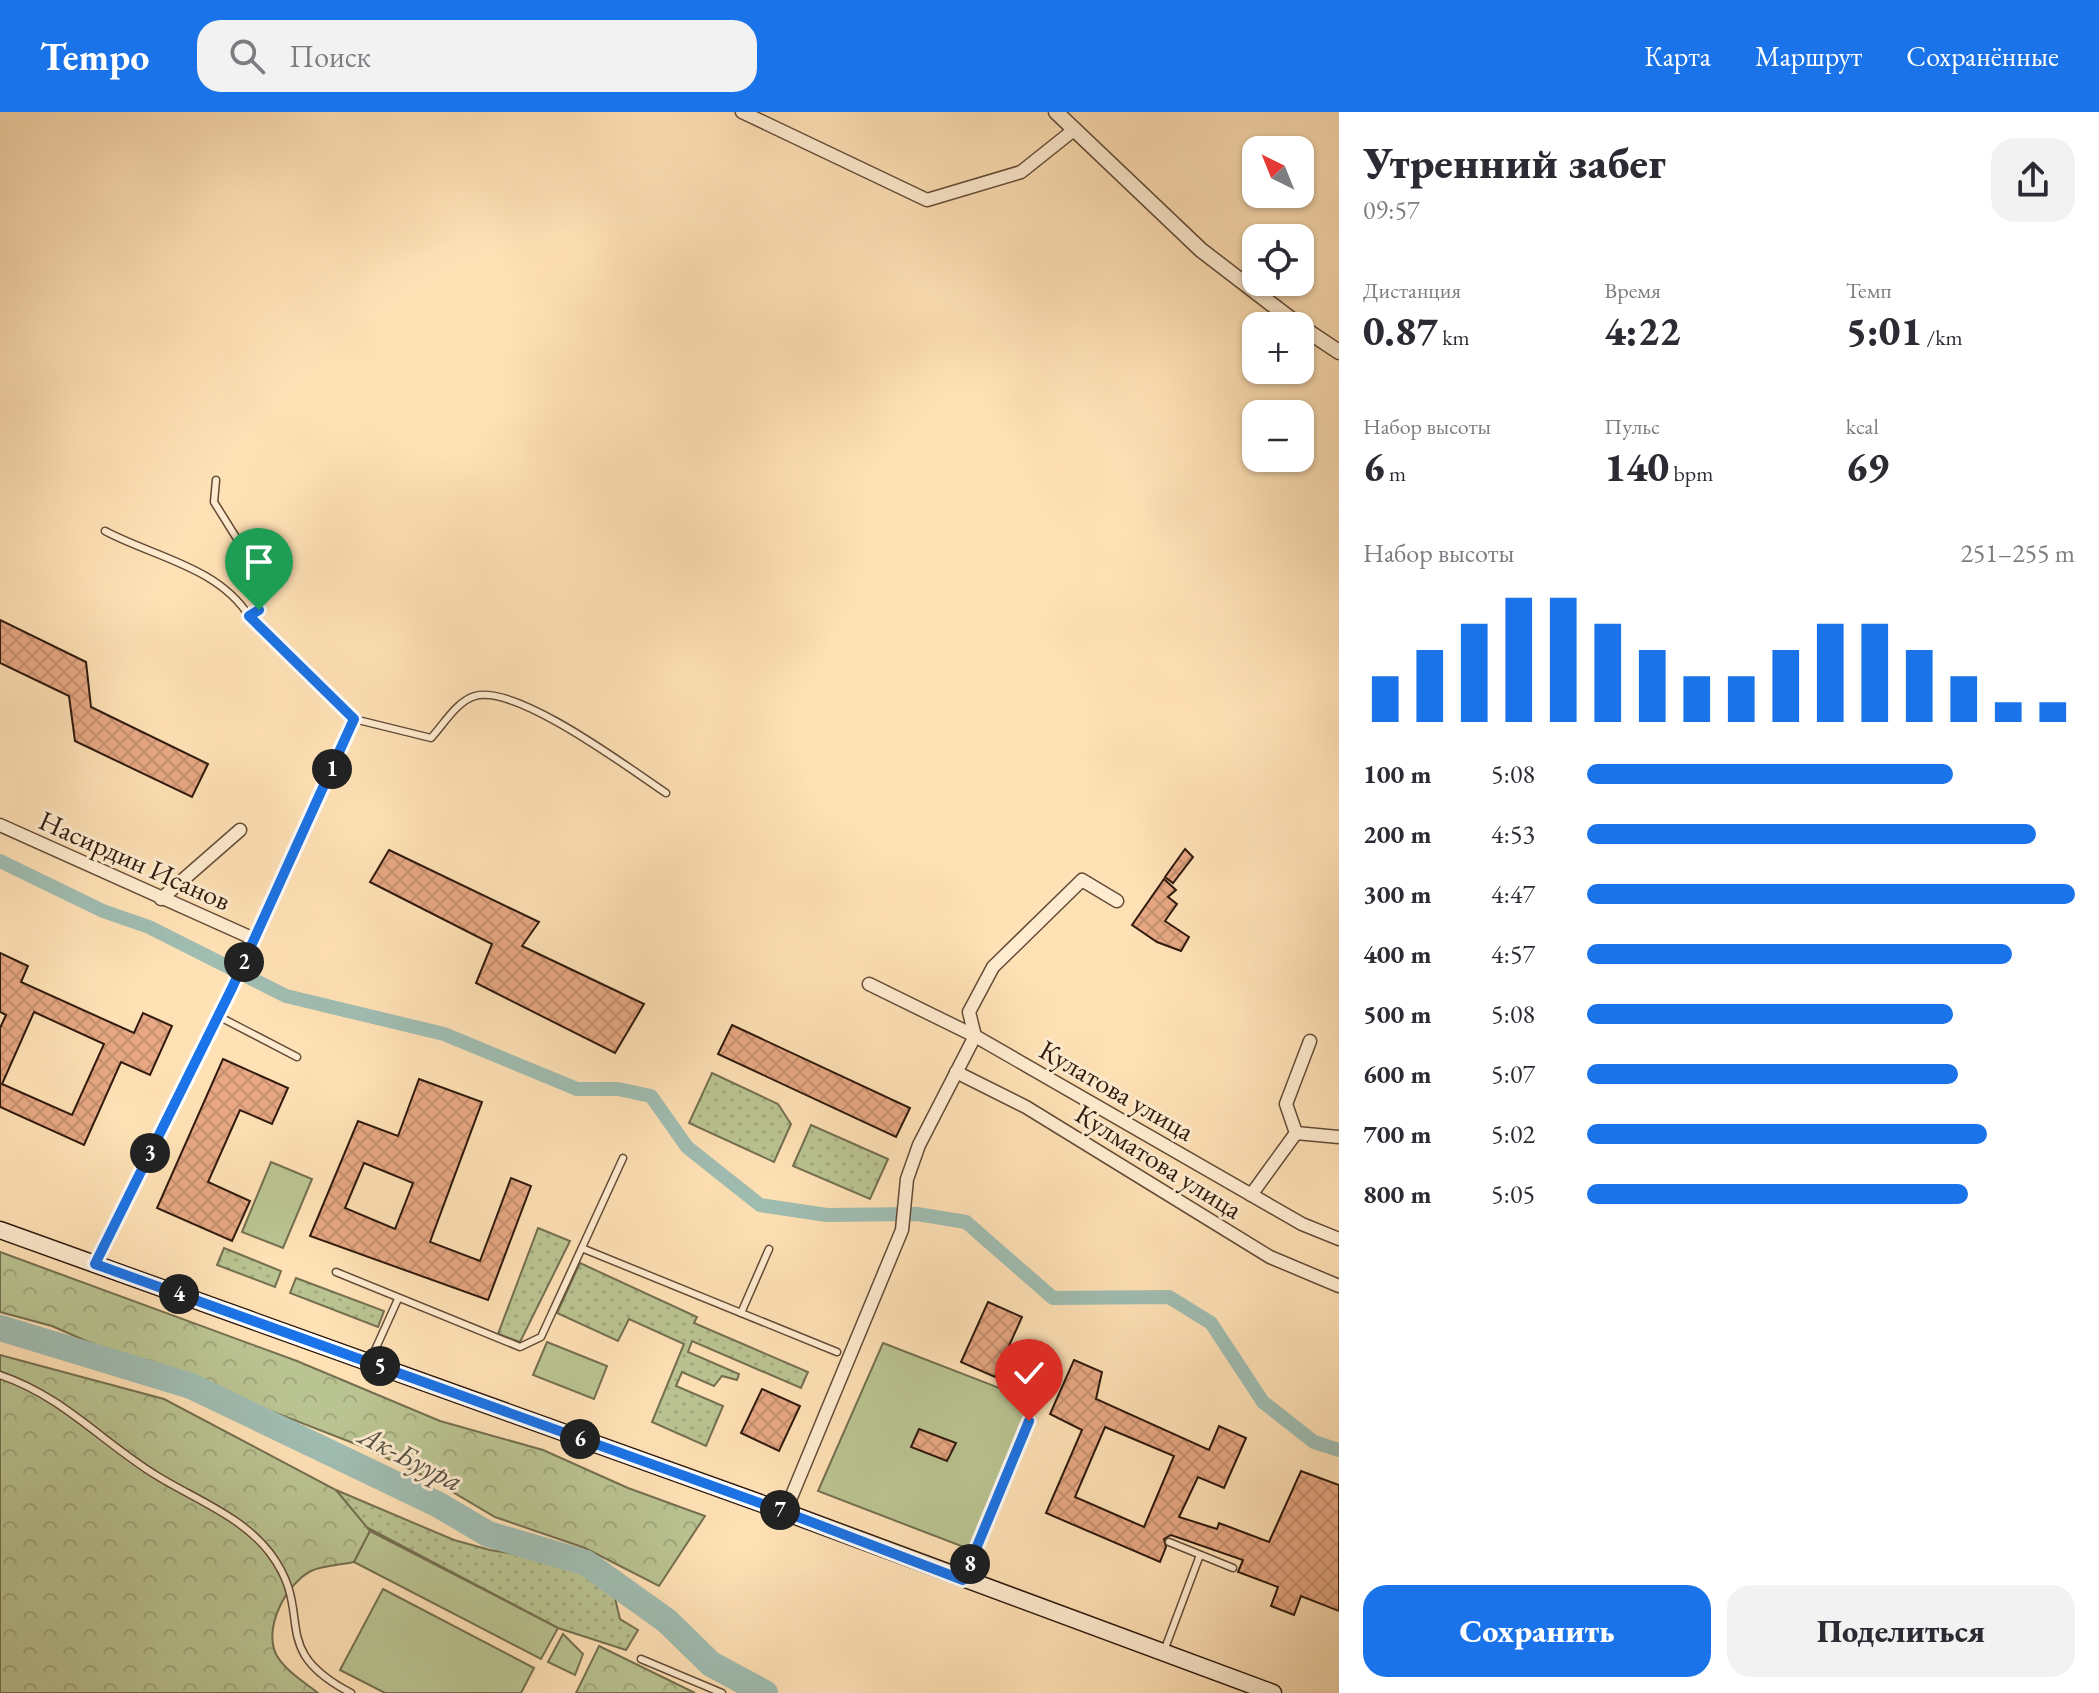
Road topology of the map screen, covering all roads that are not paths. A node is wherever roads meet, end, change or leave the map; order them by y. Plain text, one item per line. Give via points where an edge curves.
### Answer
1 (742, 112) edge
2 (1056, 112) edge
3 (1075, 129) junction
4 (1282, 312) edge
5 (1314, 335) edge
6 (1339, 352) edge
7 (216, 480) dead end
8 (105, 531) dead end
9 (249, 616) junction
10 (354, 719) junction
11 (666, 793) dead end
12 (0, 825) edge
13 (240, 830) dead end
14 (161, 899) junction
15 (1117, 901) dead end
16 (252, 938) junction
17 (869, 984) dead end
18 (218, 1016) junction
19 (975, 1036) junction
20 (1310, 1041) dead end
21 (297, 1057) dead end
22 (956, 1072) junction
23 (1296, 1133) junction
24 (1339, 1137) edge
25 (623, 1158) dead end
26 (1251, 1195) junction
27 (0, 1230) edge
28 (1339, 1239) edge
29 (584, 1249) junction
30 (769, 1249) dead end
31 (95, 1264) junction
32 (336, 1272) dead end
33 (1339, 1286) edge
34 (398, 1299) junction
35 (741, 1313) junction
36 (837, 1352) dead end
37 (370, 1363) junction
38 (0, 1375) edge
39 (1029, 1421) dead end
40 (785, 1512) junction
41 (1169, 1542) dead end
42 (1200, 1555) junction
43 (1233, 1568) dead end
44 (963, 1580) junction
45 (1163, 1655) junction
46 (641, 1659) dead end
47 (351, 1693) edge
48 (722, 1693) edge
49 (1273, 1693) edge

1 - 3 street via 927,200 1021,172
2 - 3 street
3 - 4 street via 1201,250
5 - 6 street
7 - 9 lane via 214,502 239,542 261,601 259,610
8 - 9 lane via 177,560 237,597
9 - 10 lane
10 - 11 lane via 431,738 464,700 480,694 525,704
10 - 16 lane
12 - 14 street, Насирдин Исанов
13 - 14 street
14 - 16 street, Насирдин Исанов
15 - 19 street via 1082,880 993,967 969,1012
16 - 18 lane
17 - 19 street, Кулатова улица
18 - 21 lane
18 - 31 lane
19 - 22 street
19 - 26 street, Кулатова улица
20 - 23 street via 1286,1104
22 - 33 street, Кулматова улица via 1026,1107 1270,1257
22 - 40 street via 907,1179 904,1223
23 - 24 street
23 - 26 street
25 - 29 lane
26 - 28 street, Кулатова улица
27 - 31 main road
29 - 34 lane via 541,1337 520,1347
29 - 35 lane
30 - 35 lane
31 - 37 main road
32 - 34 lane
34 - 37 lane
35 - 36 lane
37 - 40 main road
38 - 47 lane via 51,1397 152,1473 257,1537 288,1584 304,1658 321,1677
39 - 44 lane
40 - 44 main road
41 - 42 lane
42 - 43 lane
42 - 45 lane
44 - 45 main road
45 - 49 main road
46 - 48 lane

